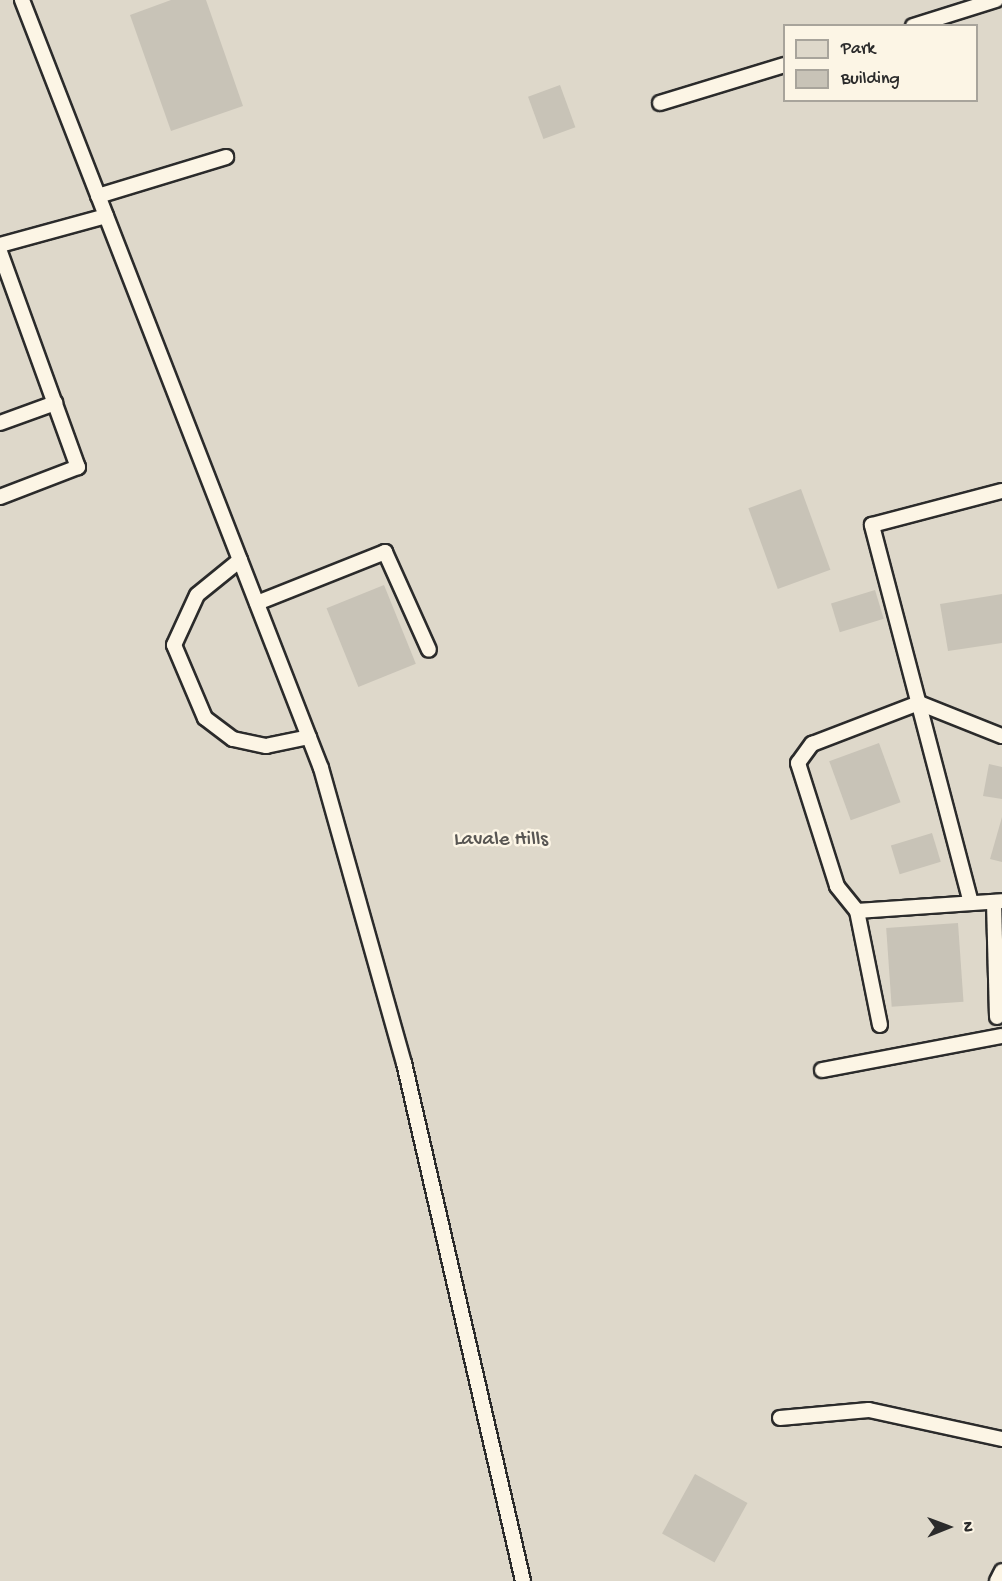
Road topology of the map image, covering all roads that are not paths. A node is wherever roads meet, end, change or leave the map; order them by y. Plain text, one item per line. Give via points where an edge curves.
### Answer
1 (22, 0) edge
2 (996, 0) edge
3 (919, 24) edge
4 (783, 65) edge
5 (660, 103) dead end
6 (226, 157) dead end
7 (99, 196) junction
8 (106, 216) junction
9 (0, 245) edge
10 (0, 252) edge
11 (55, 403) junction
12 (0, 423) edge
13 (1002, 491) edge
14 (0, 497) edge
15 (240, 560) junction
16 (257, 603) junction
17 (429, 650) dead end
18 (919, 703) junction
19 (1002, 736) edge
20 (309, 737) junction
21 (998, 902) edge
22 (971, 903) junction
23 (857, 911) junction
24 (997, 1017) dead end
25 (880, 1025) dead end
26 (1002, 1036) edge
27 (822, 1070) dead end
28 (780, 1418) dead end
29 (1002, 1439) edge
30 (1002, 1571) edge
31 (522, 1581) edge
32 (997, 1581) edge

1 - 7 lane
2 - 3 lane
4 - 5 lane
6 - 7 lane
7 - 8 lane
8 - 9 lane
8 - 15 lane
10 - 11 lane
11 - 12 lane
11 - 14 lane via 78,466
13 - 18 lane via 872,525
15 - 16 lane
15 - 20 lane via 197,595 174,645 205,718 233,739 266,746
16 - 17 lane via 385,552
16 - 20 lane
18 - 19 lane
18 - 22 lane
18 - 23 lane via 812,744 798,763 837,886
20 - 31 lane via 404,1063
21 - 22 lane
21 - 24 lane
22 - 23 lane
23 - 25 lane
26 - 27 lane
28 - 29 lane via 869,1410
30 - 32 lane

